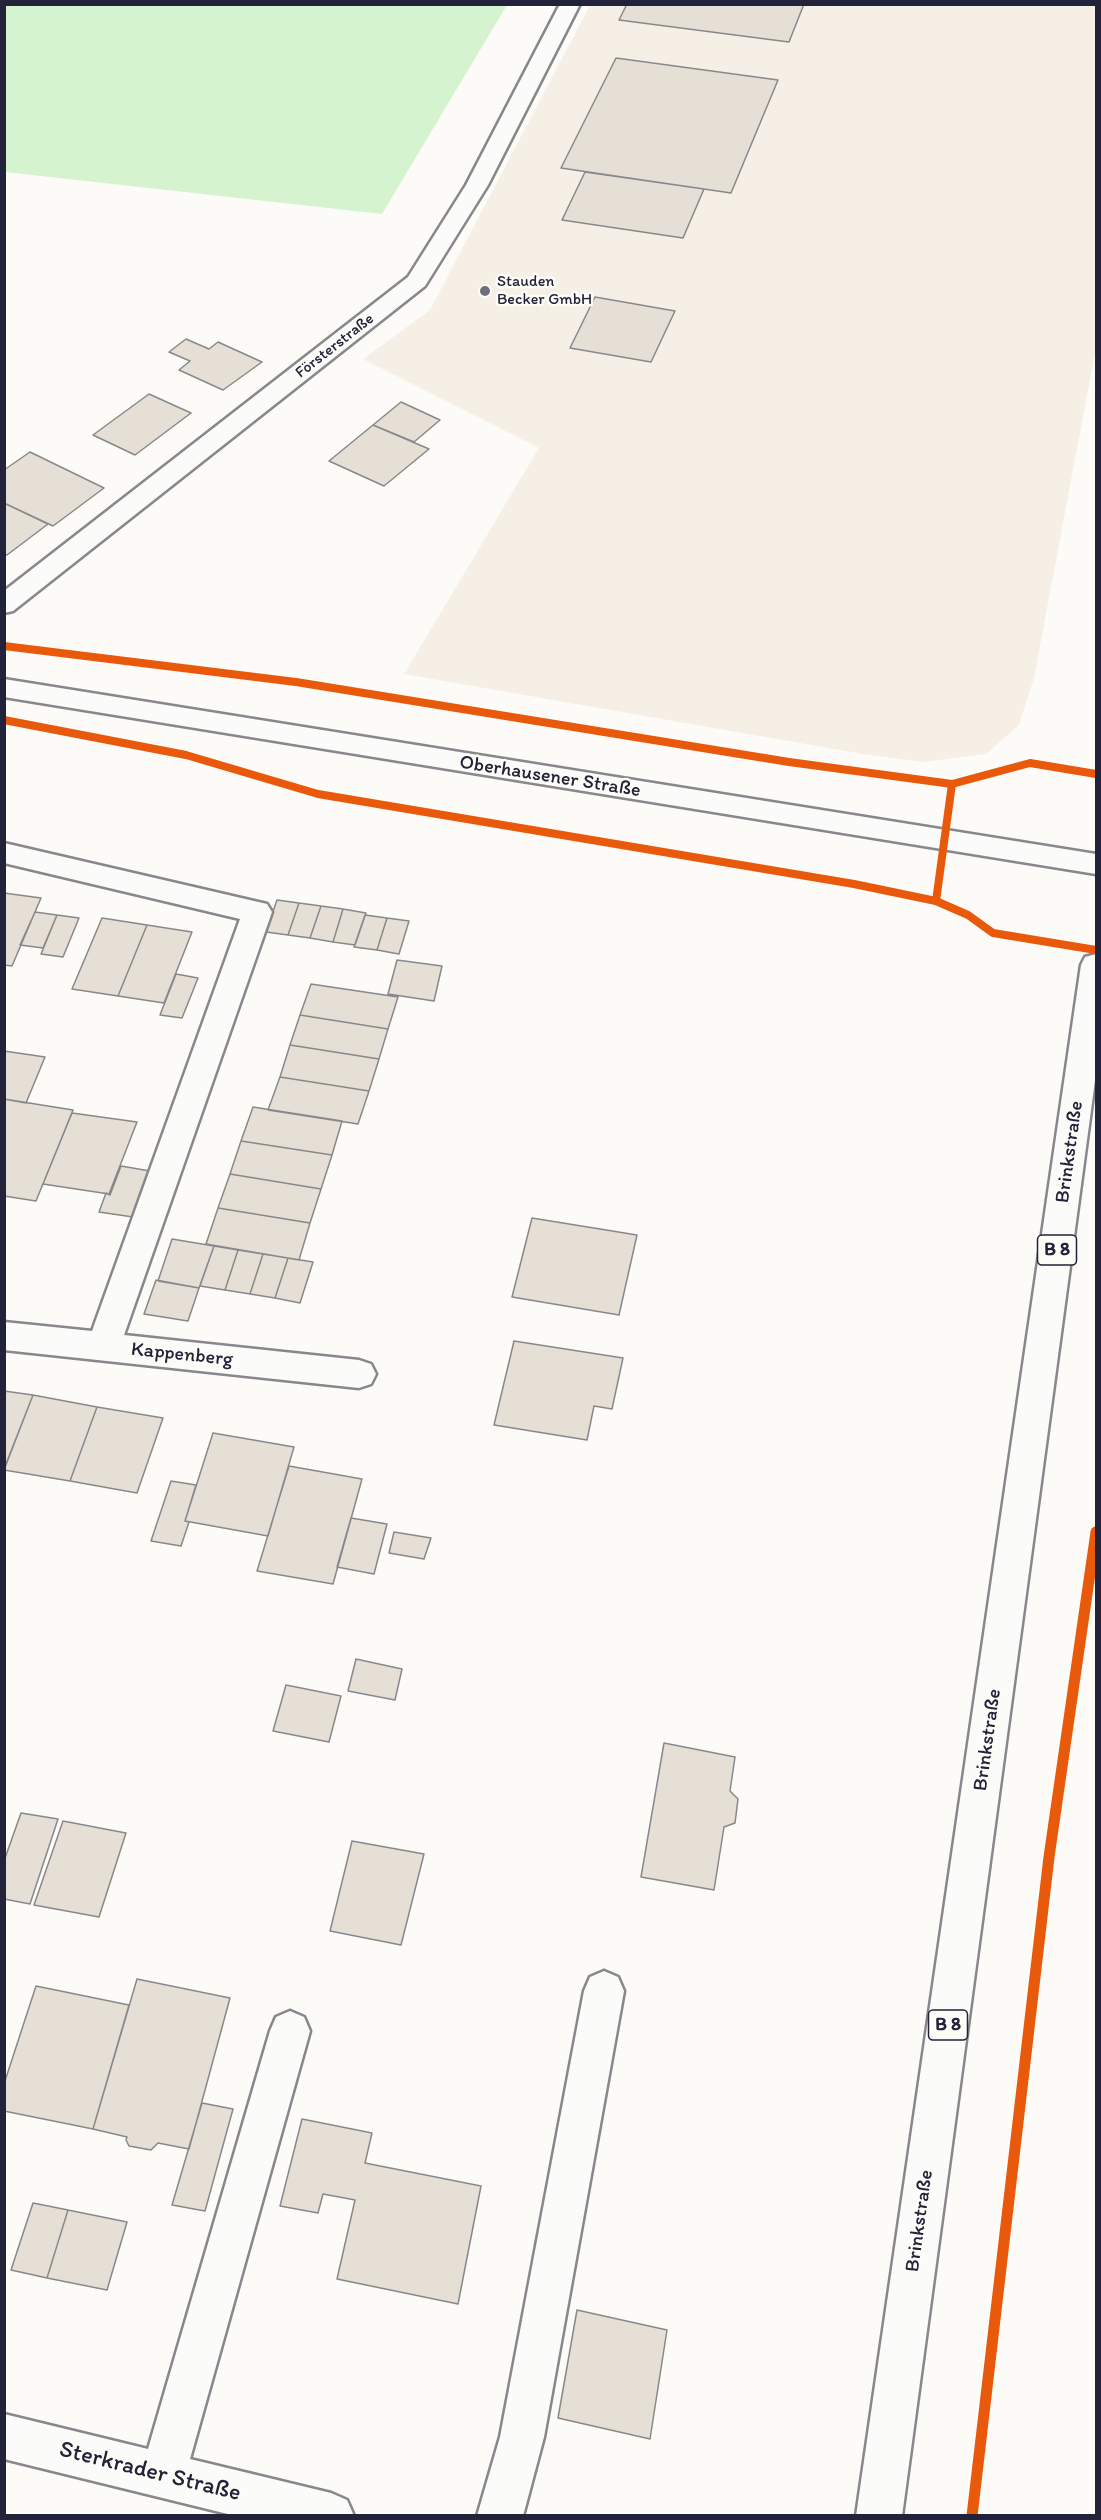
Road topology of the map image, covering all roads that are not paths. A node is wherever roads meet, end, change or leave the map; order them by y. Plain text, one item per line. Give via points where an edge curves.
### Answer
1 (570, 4) edge
2 (4, 605) edge
3 (4, 688) edge
4 (4, 853) edge
5 (1096, 864) edge
6 (1096, 965) edge
7 (4, 1336) edge
8 (103, 1347) junction
9 (359, 1374) dead end
10 (604, 1991) dead end
11 (290, 2031) dead end
12 (4, 2436) edge
13 (163, 2474) junction
14 (331, 2516) edge
15 (500, 2516) edge
16 (879, 2516) edge

1 - 2 main road, Försterstraße via 477,185 417,281
3 - 5 main road, Oberhausener Straße
4 - 8 main road via 257,912
6 - 16 main road, Brinkstraße / B 8
7 - 8 main road, Kappenberg
8 - 9 main road, Kappenberg
10 - 15 main road via 522,2437
11 - 13 main road
12 - 13 main road, Sterkrader Straße
13 - 14 main road, Sterkrader Straße

